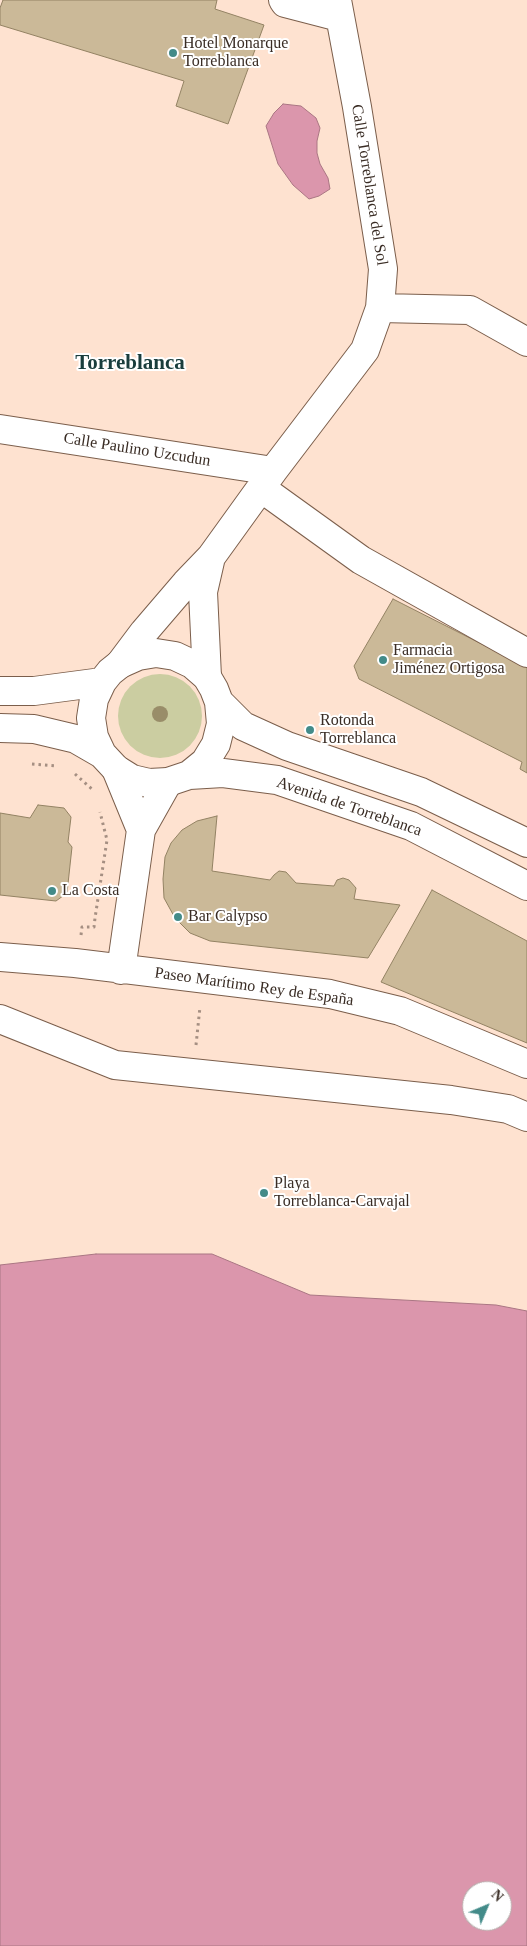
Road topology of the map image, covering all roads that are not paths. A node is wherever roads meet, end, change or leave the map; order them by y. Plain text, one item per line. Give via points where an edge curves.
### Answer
1 (283, 0) edge
2 (338, 8) edge
3 (380, 308) junction
4 (527, 342) edge
5 (0, 429) edge
6 (267, 480) junction
7 (211, 557) junction
8 (527, 652) edge
9 (111, 673) junction
10 (207, 677) junction
11 (0, 691) edge
12 (219, 702) junction
13 (0, 728) edge
14 (109, 761) junction
15 (178, 779) junction
16 (140, 830) junction
17 (527, 843) edge
18 (527, 886) edge
19 (0, 957) edge
20 (121, 970) junction
21 (0, 1019) edge
22 (527, 1064) edge
23 (527, 1117) edge

1 - 2 street via 285,3
2 - 3 street, Calle Torreblanca del Sol via 383,269
3 - 4 street via 470,310
3 - 6 street, Calle Torreblanca del Sol via 366,350
5 - 6 street, Calle Paulino Uzcudun
6 - 7 street, Calle Torreblanca del Sol
6 - 8 street via 361,560
7 - 9 street, Calle Torreblanca del Sol
7 - 10 street, Calle Torreblanca del Sol via 203,592
9 - 10 street via 138,656 156,653 175,656 192,664
9 - 11 street via 34,691
9 - 14 street via 94,699 92,718 94,737
10 - 12 street
12 - 15 street via 221,724 216,744 205,762
12 - 17 street via 243,726 287,746 421,792
13 - 14 street via 34,729 68,737
14 - 15 street via 140,781
14 - 16 street
15 - 16 street
15 - 18 street, Avenida de Torreblanca via 223,773 277,780 411,826
16 - 20 street
19 - 20 street, Paseo Marítimo Rey de España
20 - 22 street, Paseo Marítimo Rey de España via 330,994 400,1011
21 - 23 street via 116,1065 451,1100 508,1109

